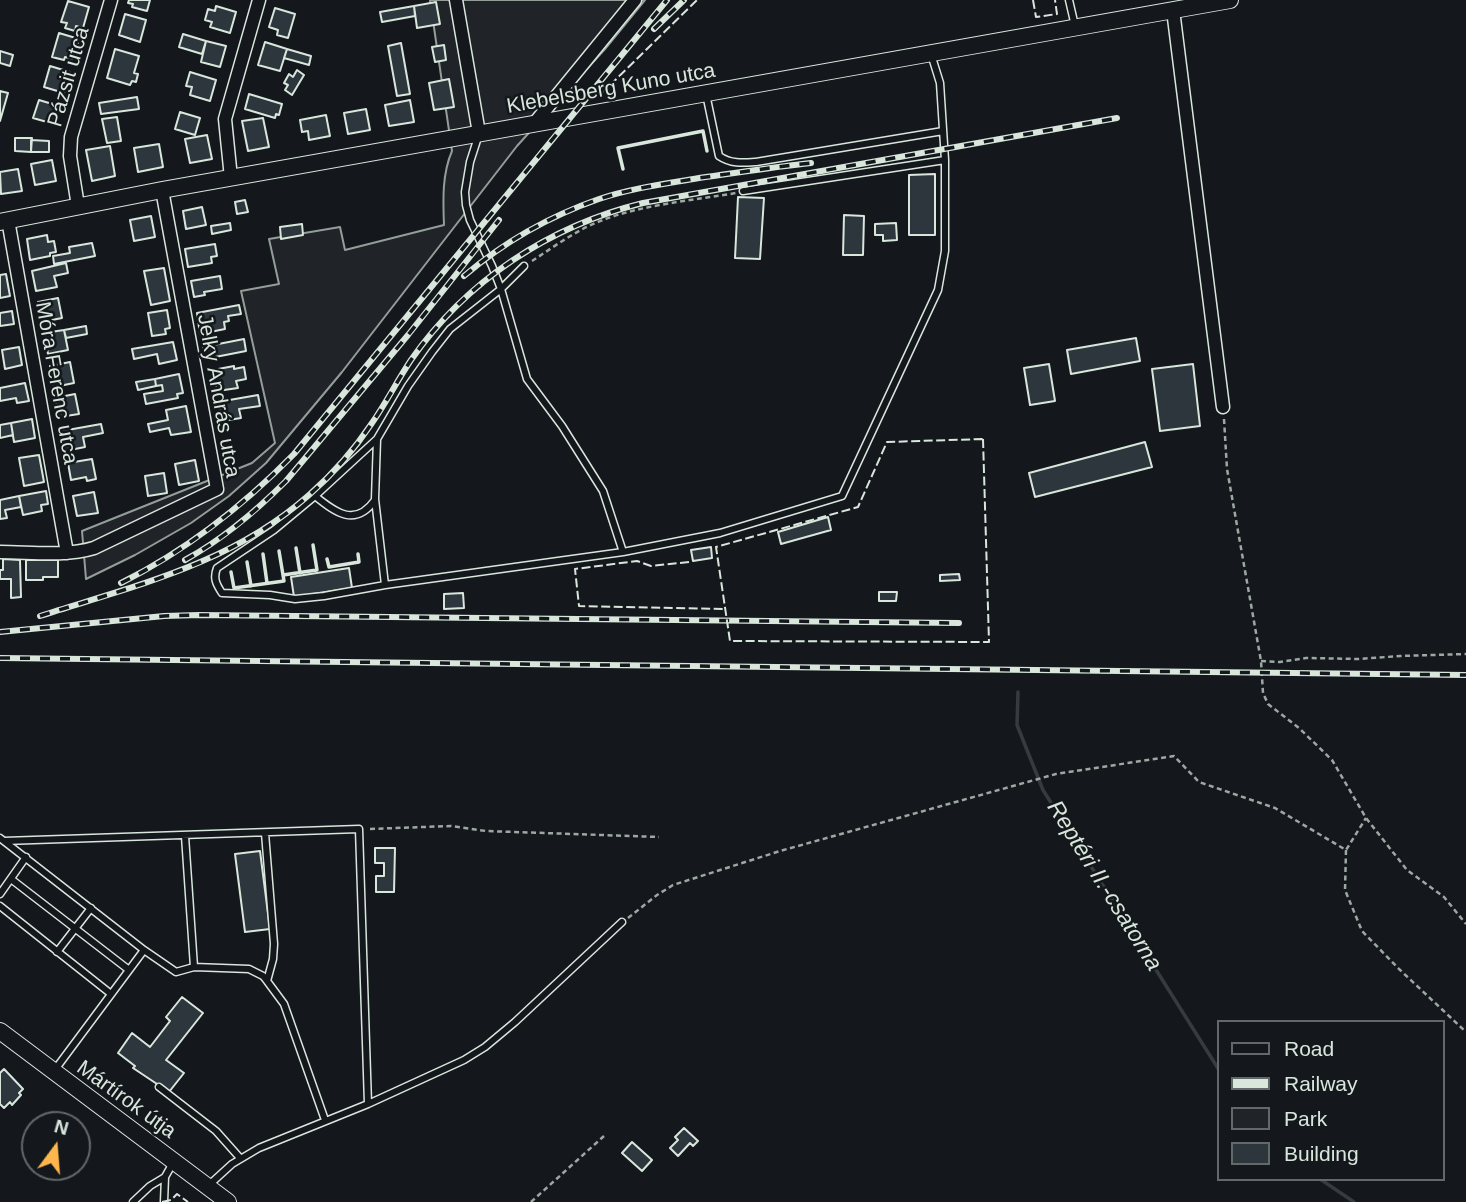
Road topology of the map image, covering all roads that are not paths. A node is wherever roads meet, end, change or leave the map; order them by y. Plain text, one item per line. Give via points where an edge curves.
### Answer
1 (111, 0) edge
2 (259, 0) edge
3 (456, 0) edge
4 (635, 0) edge
5 (1069, 0) edge
6 (1230, 0) edge
7 (1173, 10) junction
8 (1075, 28) junction
9 (931, 52) junction
10 (706, 93) junction
11 (533, 125) junction
12 (943, 131) junction
13 (480, 133) junction
14 (945, 160) junction
15 (231, 178) junction
16 (162, 190) junction
17 (743, 191) road end
18 (78, 206) junction
19 (4, 221) edge
20 (524, 266) road end
21 (501, 289) junction
22 (1223, 407) road end
23 (377, 439) junction
24 (315, 496) junction
25 (375, 499) junction
26 (0, 552) edge
27 (623, 552) junction
28 (67, 553) junction
29 (385, 585) junction
30 (265, 833) junction
31 (185, 836) junction
32 (2, 839) edge
33 (26, 857) junction
34 (11, 879) junction
35 (0, 894) edge
36 (0, 906) edge
37 (90, 908) junction
38 (622, 922) road end
39 (75, 929) junction
40 (144, 950) junction
41 (57, 952) junction
42 (194, 967) junction
43 (129, 970) junction
44 (267, 981) junction
45 (111, 994) junction
46 (0, 1031) edge
47 (53, 1072) junction
48 (159, 1087) dead end
49 (368, 1104) junction
50 (325, 1120) junction
51 (240, 1158) junction
52 (174, 1160) junction
53 (165, 1177) junction
54 (208, 1186) junction
55 (133, 1202) edge
56 (164, 1202) edge
57 (228, 1202) edge

1 - 18 street, Pázsit utca via 71,136
2 - 15 street via 225,119
3 - 13 street
4 - 11 street
5 - 8 lane
6 - 7 street, Klebelsberg Kuno utca
7 - 8 street, Klebelsberg Kuno utca
7 - 22 street
8 - 9 street, Klebelsberg Kuno utca
9 - 10 street, Klebelsberg Kuno utca
9 - 12 lane via 940,83
10 - 11 street, Klebelsberg Kuno utca
10 - 12 lane via 719,156 737,163
11 - 13 street, Klebelsberg Kuno utca
12 - 14 lane
13 - 15 street, Klebelsberg Kuno utca
13 - 21 lane via 467,176 466,205
14 - 17 lane
14 - 27 lane via 945,251 938,290 842,496 720,533
15 - 16 street, Klebelsberg Kuno utca
16 - 18 street, Klebelsberg Kuno utca
16 - 28 street, Jelky András utca via 217,489 94,548
18 - 19 street, Klebelsberg Kuno utca
19 - 28 street, Móra Ferenc utca
20 - 21 lane
21 - 23 lane via 450,330 408,386
21 - 27 lane via 527,379 603,491
23 - 24 lane
23 - 25 lane
24 - 25 lane via 340,514 352,515
24 - 29 lane via 217,568 215,582 222,593 295,599
25 - 29 lane
26 - 28 street
27 - 29 lane
30 - 31 lane
30 - 44 lane via 274,944
30 - 49 lane via 359,829
31 - 32 lane
31 - 42 lane
32 - 33 lane
33 - 34 lane
33 - 37 lane
34 - 35 lane
34 - 39 lane
36 - 41 lane
37 - 39 lane
37 - 40 lane
38 - 49 lane via 485,1047
39 - 41 lane
39 - 43 lane
40 - 42 lane via 176,972
40 - 43 lane
41 - 45 lane
42 - 44 lane via 249,969
43 - 45 lane
44 - 50 lane via 284,1004
45 - 47 lane
46 - 47 street, Mártírok útja
47 - 52 street, Mártírok útja
48 - 51 lane via 216,1131
49 - 50 lane
50 - 51 lane
51 - 54 lane
52 - 53 lane
52 - 54 street, Mártírok útja
53 - 55 lane
53 - 56 lane
54 - 57 street, Mártírok útja

